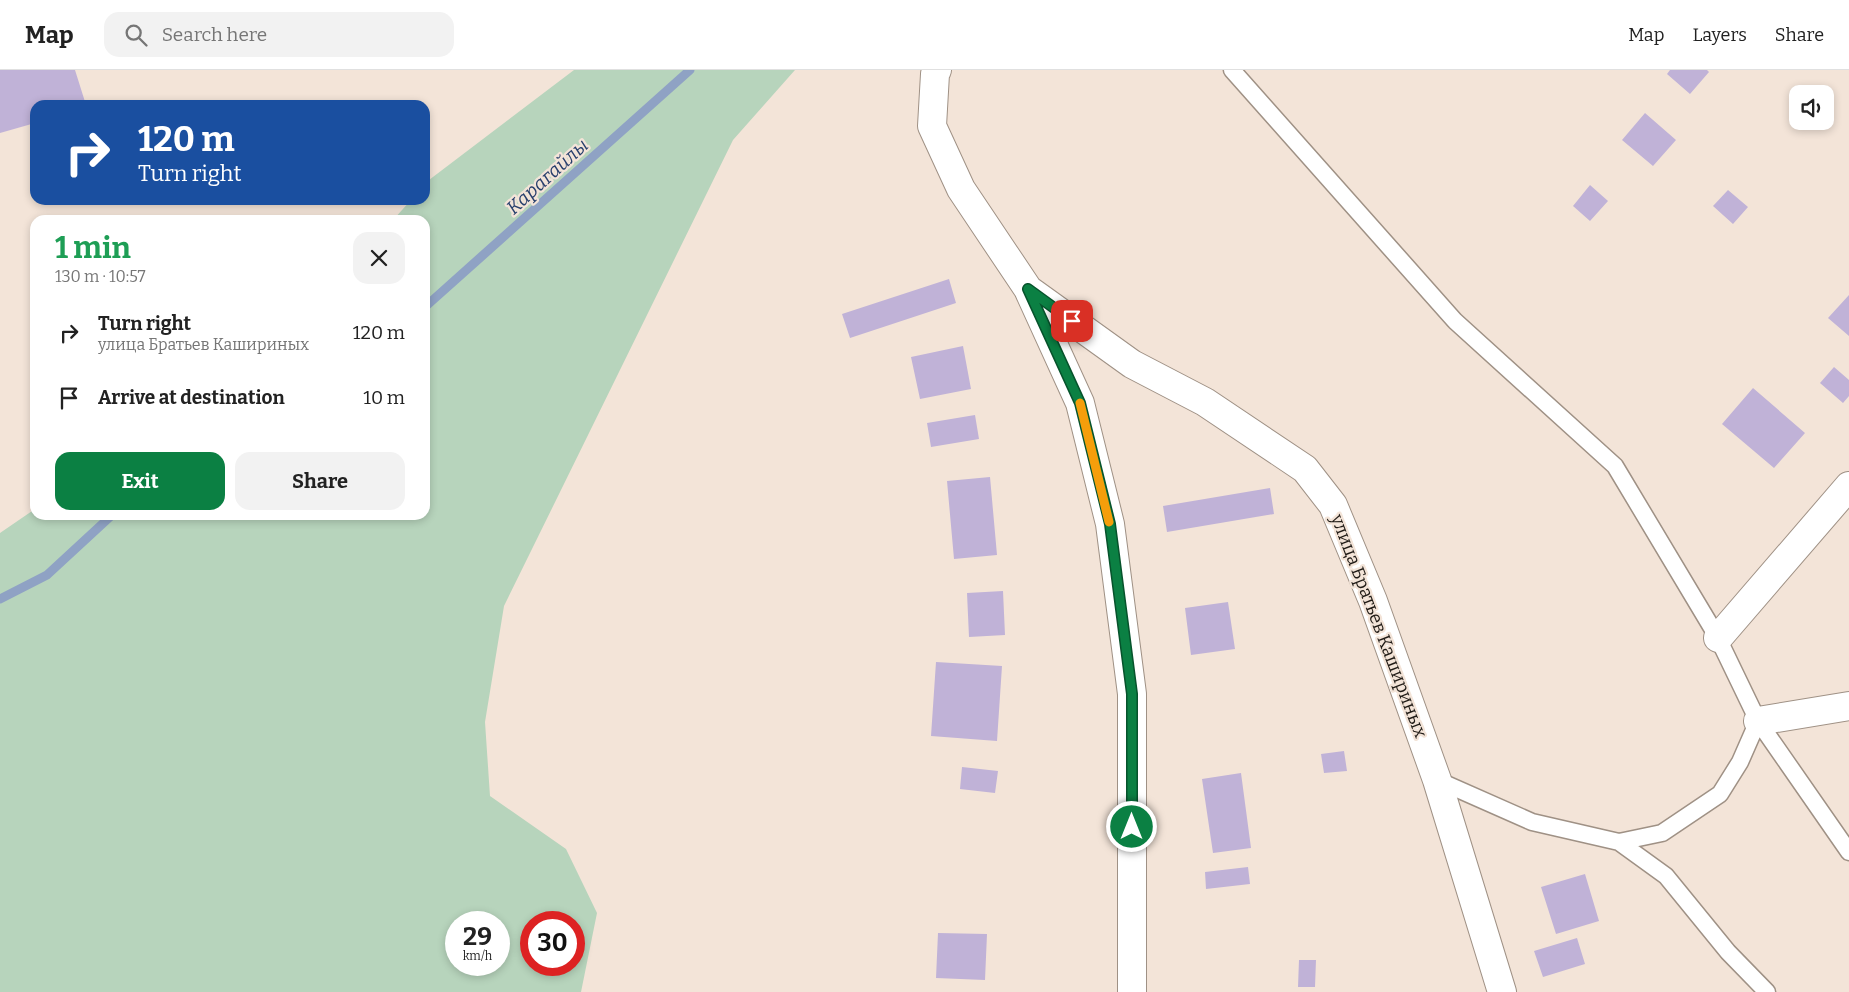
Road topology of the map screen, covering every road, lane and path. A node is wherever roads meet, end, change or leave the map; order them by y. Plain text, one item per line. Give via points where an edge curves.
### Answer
1 (937, 70) edge
2 (1232, 70) edge
3 (1028, 289) junction
4 (1849, 486) edge
5 (1718, 638) junction
6 (1849, 706) edge
7 (1758, 720) junction
8 (1437, 780) junction
9 (1619, 842) junction
10 (1849, 852) edge
11 (1132, 992) edge
12 (1502, 992) edge
13 (1767, 992) edge

1 - 3 street via 932,126 961,189
2 - 5 lane via 1455,321 1615,466
3 - 8 street, улица Братьев Кашириных via 1132,364 1205,402 1305,469 1333,506 1373,601
3 - 11 street via 1080,403 1110,524 1132,694
4 - 5 street
5 - 7 lane
6 - 7 street
7 - 9 lane via 1740,762 1720,794 1662,833
7 - 10 lane
8 - 9 lane via 1532,822
8 - 12 street, улица Братьев Кашириных
9 - 13 lane via 1666,876 1728,952

